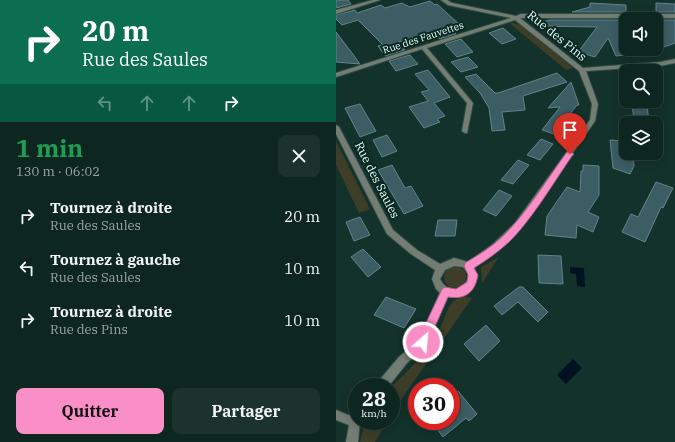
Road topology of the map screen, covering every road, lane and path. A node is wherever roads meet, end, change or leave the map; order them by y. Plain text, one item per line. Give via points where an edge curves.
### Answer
1 (378, 0) edge
2 (443, 0) edge
3 (336, 12) edge
4 (675, 16) edge
5 (515, 17) junction
6 (423, 47) junction
7 (675, 61) edge
8 (582, 70) junction
9 (336, 75) edge
10 (336, 127) edge
11 (465, 131) dead end
12 (468, 266) junction
13 (440, 269) junction
14 (445, 292) junction
15 (388, 378) edge
16 (336, 415) edge
17 (348, 420) edge
18 (354, 430) edge
19 (352, 442) edge

1 - 3 street
2 - 5 street, Rue des Pins via 450,4
4 - 5 street via 529,14
5 - 6 street, Rue des Fauvettes
5 - 8 street, Rue des Pins
6 - 9 street, Rue des Fauvettes
6 - 11 street via 470,103
7 - 8 street
8 - 12 street, Rue des Pins via 595,104 593,120 518,226 490,252
10 - 13 street, Rue des Saules via 390,232
12 - 13 street via 454,262
12 - 14 street via 474,275 467,289 456,294
13 - 14 street via 436,279
14 - 15 street via 423,342
16 - 17 street
18 - 19 street

